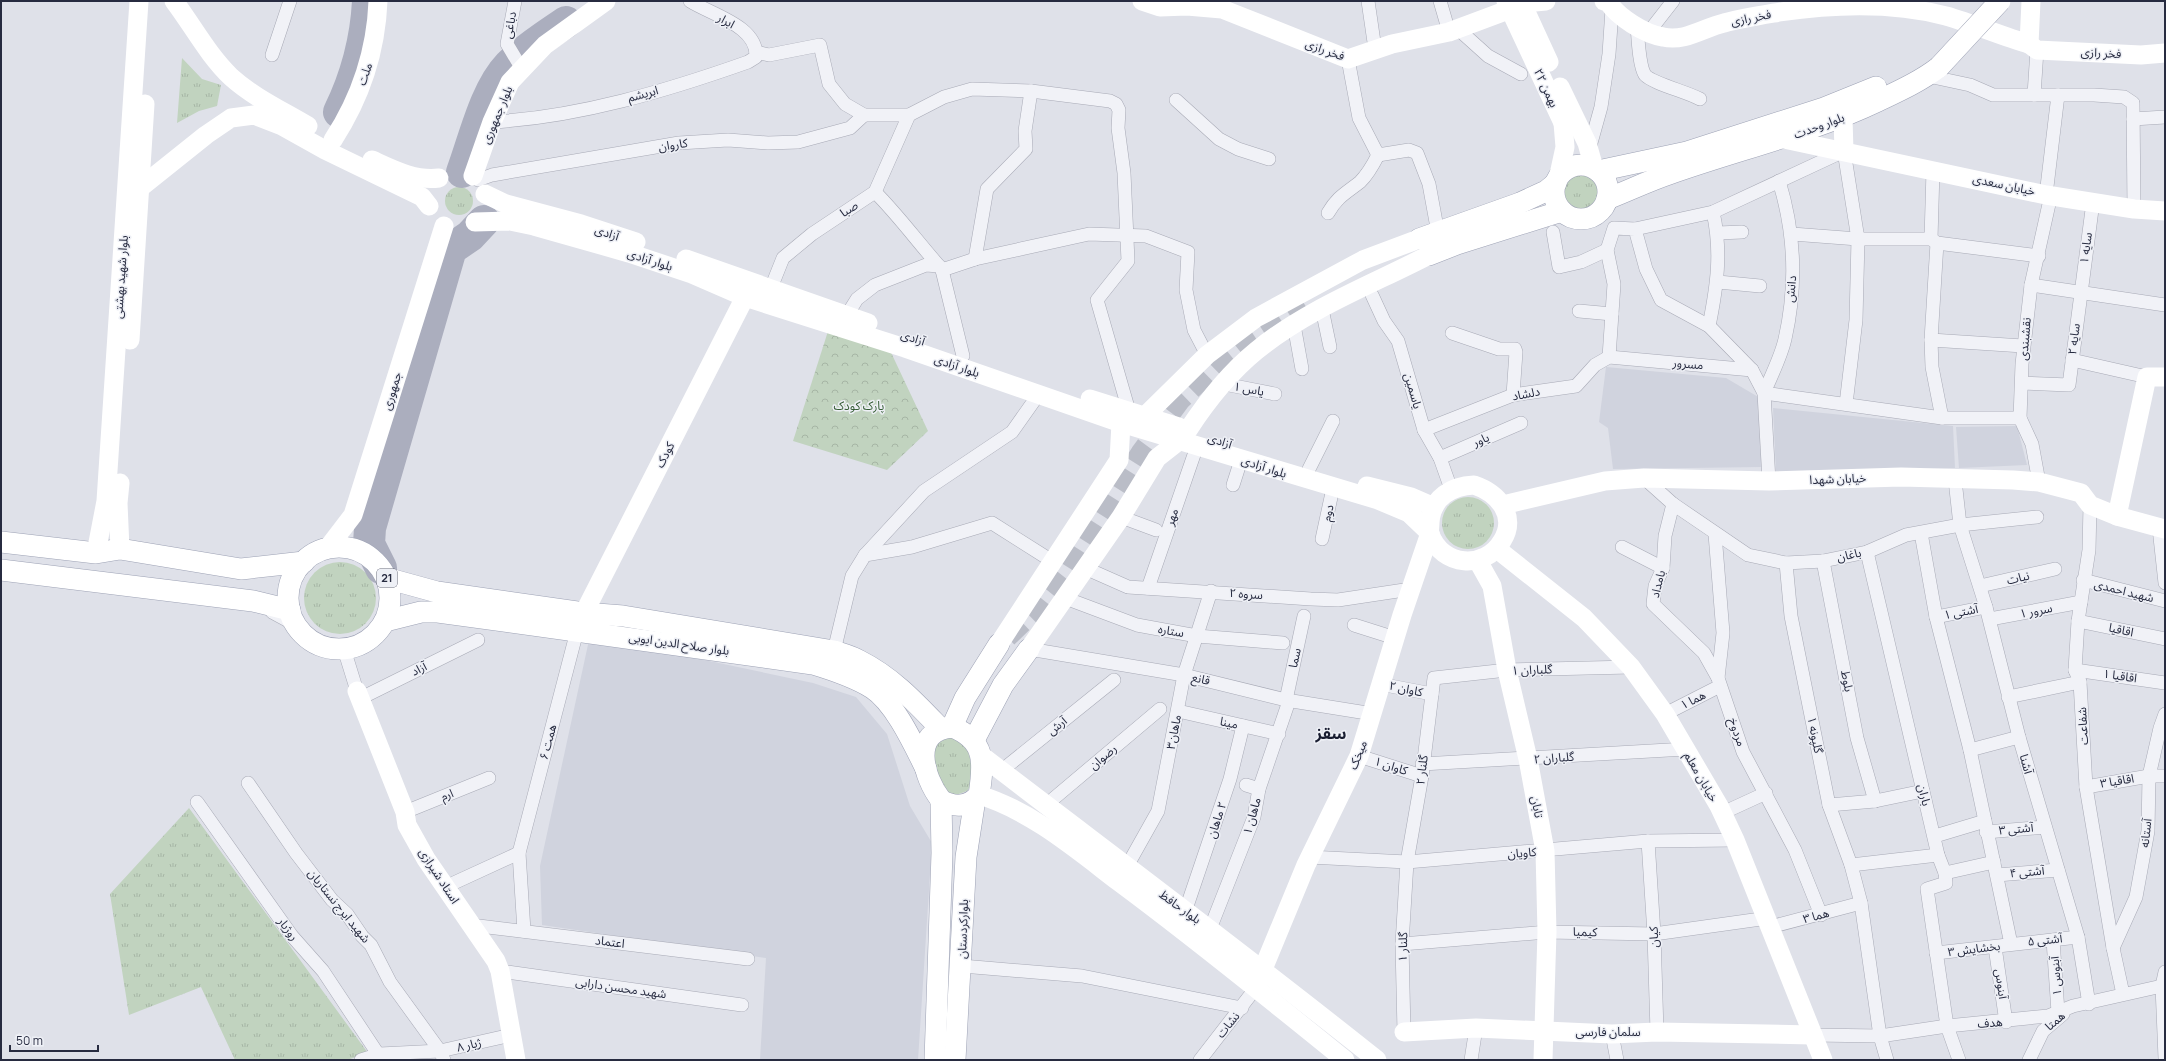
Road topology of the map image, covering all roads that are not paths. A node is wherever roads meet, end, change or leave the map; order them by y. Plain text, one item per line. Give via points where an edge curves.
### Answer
1 (139, 1) edge
2 (151, 1) edge
3 (174, 1) edge
4 (290, 1) edge
5 (378, 1) edge
6 (515, 1) edge
7 (606, 1) edge
8 (690, 1) edge
9 (1142, 1) edge
10 (1368, 1) edge
11 (1440, 1) edge
12 (1673, 1) edge
13 (1930, 1) edge
14 (1980, 1) edge
15 (2000, 1) edge
16 (2031, 1) edge
17 (1523, 3) edge
18 (1608, 3) edge
19 (1828, 4) edge
20 (1221, 5) edge
21 (1912, 10) junction
22 (1643, 29) junction
23 (1454, 30) junction
24 (2033, 47) junction
25 (1375, 49) junction
26 (756, 52) junction
27 (2165, 53) edge
28 (272, 55) dead end
29 (1348, 59) junction
30 (1933, 66) junction
31 (522, 69) junction
32 (1521, 74) dead end
33 (1031, 91) junction
34 (2034, 95) junction
35 (2058, 95) junction
36 (1700, 99) dead end
37 (1176, 100) dead end
38 (864, 115) junction
39 (908, 115) junction
40 (2165, 117) edge
41 (1843, 118) junction
42 (2133, 119) junction
43 (492, 122) junction
44 (1784, 139) junction
45 (333, 140) junction
46 (1844, 151) junction
47 (1378, 155) junction
48 (1269, 159) dead end
49 (1594, 163) junction
50 (1933, 170) junction
51 (439, 178) junction
52 (1557, 181) junction
53 (1779, 181) junction
54 (479, 183) junction
55 (134, 187) junction
56 (875, 192) junction
57 (2049, 195) junction
58 (1607, 199) junction
59 (2093, 202) junction
60 (429, 206) junction
61 (2134, 209) junction
62 (1562, 211) junction
63 (2165, 211) edge
64 (1713, 212) junction
65 (1328, 213) dead end
66 (475, 222) junction
67 (444, 226) junction
68 (1635, 229) junction
69 (1553, 232) dead end
70 (1742, 232) dead end
71 (1718, 233) junction
72 (1792, 234) junction
73 (1128, 235) junction
74 (1858, 239) junction
75 (1934, 241) junction
76 (1429, 242) junction
77 (1607, 250) junction
78 (2039, 256) junction
79 (976, 260) junction
80 (940, 268) junction
81 (1718, 282) junction
82 (2031, 285) junction
83 (1760, 286) dead end
84 (771, 288) junction
85 (2080, 294) junction
86 (1372, 295) dead end
87 (745, 297) junction
88 (2165, 305) edge
89 (1322, 309) junction
90 (1579, 311) dead end
91 (1612, 314) junction
92 (847, 315) junction
93 (1294, 325) junction
94 (1709, 326) junction
95 (1452, 333) dead end
96 (1931, 340) junction
97 (2023, 346) junction
98 (1330, 347) dead end
99 (1207, 355) junction
100 (963, 356) junction
101 (1608, 357) junction
102 (2072, 360) junction
103 (1302, 369) dead end
104 (1752, 370) junction
105 (2156, 377) edge
106 (2022, 383) junction
107 (1224, 384) junction
108 (1036, 393) junction
109 (1764, 393) junction
110 (1275, 394) dead end
111 (1513, 395) junction
112 (1846, 404) junction
113 (1132, 417) junction
114 (1942, 418) junction
115 (2020, 418) junction
116 (1333, 421) dead end
117 (1521, 422) dead end
118 (1424, 430) junction
119 (1189, 439) junction
120 (1440, 458) junction
121 (1241, 460) junction
122 (1309, 469) junction
123 (1644, 478) junction
124 (1955, 480) junction
125 (1769, 481) junction
126 (2039, 482) junction
127 (1233, 485) dead end
128 (1333, 488) junction
129 (1451, 489) junction
130 (1673, 504) junction
131 (1502, 505) junction
132 (2090, 505) junction
133 (1434, 507) junction
134 (2117, 516) junction
135 (1121, 517) junction
136 (2037, 517) dead end
137 (1960, 525) junction
138 (2162, 528) edge
139 (1156, 530) dead end
140 (1430, 533) junction
141 (1921, 533) junction
142 (1715, 534) junction
143 (1322, 539) dead end
144 (1, 542) edge
145 (1622, 547) dead end
146 (120, 549) junction
147 (327, 549) junction
148 (1497, 550) junction
149 (1867, 552) junction
150 (96, 553) junction
151 (864, 555) junction
152 (1052, 561) junction
153 (1478, 561) junction
154 (1823, 561) junction
155 (304, 562) junction
156 (1786, 563) junction
157 (1085, 568) junction
158 (1663, 568) junction
159 (2055, 569) dead end
160 (1, 570) edge
161 (386, 578) junction
162 (2083, 580) junction
163 (2165, 583) edge
164 (1980, 586) junction
165 (1148, 588) junction
166 (1411, 589) junction
167 (1211, 591) junction
168 (1065, 598) junction
169 (2165, 601) edge
170 (2081, 602) junction
171 (1986, 606) junction
172 (1304, 616) dead end
173 (1936, 616) junction
174 (293, 618) junction
175 (1990, 619) junction
176 (385, 621) junction
177 (2078, 621) junction
178 (581, 622) junction
179 (1354, 625) dead end
180 (1196, 636) junction
181 (1395, 638) junction
182 (2165, 639) edge
183 (478, 640) dead end
184 (1282, 643) dead end
185 (999, 644) joint
186 (344, 649) junction
187 (1029, 649) junction
188 (834, 651) junction
189 (1631, 667) junction
190 (1507, 670) junction
191 (2075, 670) junction
192 (1184, 675) junction
193 (1434, 678) joint
194 (1114, 680) dead end
195 (1719, 682) junction
196 (2080, 682) junction
197 (2165, 683) edge
198 (1380, 684) junction
199 (1432, 694) junction
200 (358, 695) junction
201 (2008, 697) junction
202 (1288, 701) junction
203 (1160, 709) dead end
204 (1178, 711) junction
205 (1372, 714) junction
206 (1665, 714) junction
207 (2165, 714) edge
208 (1243, 726) junction
209 (946, 728) junction
210 (2162, 728) edge
211 (1279, 734) junction
212 (2019, 737) junction
213 (978, 748) junction
214 (1686, 749) junction
215 (1970, 750) junction
216 (1359, 756) junction
217 (1528, 759) junction
218 (926, 769) junction
219 (1422, 770) junction
220 (1001, 771) junction
221 (2149, 776) junction
222 (2165, 776) edge
223 (489, 778) dead end
224 (248, 783) dead end
225 (1246, 784) dead end
226 (2086, 787) junction
227 (1259, 789) junction
228 (1923, 790) junction
229 (1766, 793) junction
230 (977, 797) junction
231 (941, 800) junction
232 (1875, 801) junction
233 (197, 802) dead end
234 (1829, 805) junction
235 (1046, 806) junction
236 (1729, 810) dead end
237 (405, 812) junction
238 (1986, 826) junction
239 (2045, 827) junction
240 (1934, 836) junction
241 (942, 838) junction
242 (1735, 840) junction
243 (1648, 841) junction
244 (968, 843) junction
245 (1545, 851) junction
246 (519, 853) junction
247 (1938, 855) junction
248 (1309, 857) junction
249 (1407, 862) junction
250 (1851, 865) junction
251 (1126, 868) junction
252 (1995, 869) junction
253 (2058, 870) junction
254 (1945, 873) junction
255 (445, 887) junction
256 (1861, 903) junction
257 (1185, 912) junction
258 (1821, 915) junction
259 (1769, 923) junction
260 (471, 925) junction
261 (1210, 929) junction
262 (524, 931) junction
263 (1547, 932) junction
264 (1654, 934) junction
265 (2078, 937) junction
266 (2054, 940) junction
267 (1402, 944) junction
268 (2011, 944) junction
269 (1995, 947) junction
270 (2113, 948) junction
271 (1936, 953) junction
272 (748, 959) dead end
273 (962, 966) junction
274 (1263, 969) junction
275 (500, 970) junction
276 (2165, 972) edge
277 (2162, 986) junction
278 (1255, 988) junction
279 (2123, 994) junction
280 (2089, 1004) junction
281 (742, 1005) dead end
282 (2073, 1006) junction
283 (1242, 1008) junction
284 (2058, 1012) junction
285 (2006, 1022) junction
286 (1946, 1026) junction
287 (1476, 1028) junction
288 (1544, 1031) junction
289 (1404, 1032) joint
290 (1657, 1032) junction
291 (2164, 1033) edge
292 (1612, 1034) junction
293 (511, 1035) junction
294 (1813, 1035) junction
295 (1880, 1036) junction
296 (442, 1056) edge
297 (381, 1057) edge
298 (2165, 1058) edge
299 (361, 1060) edge
300 (516, 1060) edge
301 (935, 1060) edge
302 (955, 1060) edge
303 (1200, 1060) edge
304 (1345, 1060) edge
305 (1377, 1060) edge
306 (1471, 1060) edge
307 (1543, 1060) edge
308 (1617, 1060) edge
309 (1823, 1060) edge
310 (1887, 1060) edge
311 (1959, 1060) edge
312 (2030, 1060) edge

1 - 55 main road, بلوار شهید بهشتی
2 - 55 main road, بلوار شهید بهشتی
3 - 45 main road via 212,56 231,77 262,99
4 - 28 street
5 - 45 main road, ملت via 377,26 371,58 358,96
6 - 31 street, دباغی via 507,44
7 - 31 main road, بلوار جمهوری via 545,45
8 - 26 street, ابرار via 741,29 750,37
9 - 20 main road, فخر رازی via 1160,7
10 - 25 street
11 - 23 street
12 - 22 street
13 - 21 main road
14 - 30 main road, بلوار وحدت
15 - 30 main road, بلوار وحدت, bridge
16 - 24 main road
17 - 23 main road, فخر رازی
17 - 49 main road, ۲۲ بهمن, bridge
17 - 52 main road, ۲۲ بهمن, bridge via 1563,123 1565,147
18 - 22 main road, فخر رازی
18 - 49 street via 1609,54
19 - 21 main road, فخر رازی via 1890,6
19 - 22 main road, فخر رازی via 1723,23 1684,38 1663,38
20 - 29 main road, فخر رازی
21 - 24 main road, فخر رازی via 1946,16
22 - 36 street via 1642,66 1646,75 1655,82 1688,92
23 - 25 main road, فخر رازی
23 - 32 street via 1488,56
24 - 27 main road, فخر رازی via 2141,55
24 - 34 street
25 - 29 main road, فخر رازی
26 - 38 street via 769,55 820,45 829,84 845,104
26 - 43 street, ابریشم via 756,57 740,65 596,107
29 - 47 street via 1359,118
30 - 34 street via 1993,95
30 - 41 main road, بلوار وحدت
30 - 49 main road, بلوار وحدت via 1911,70 1866,92 1824,108 1687,152
31 - 43 main road, بلوار جمهوری via 510,82
33 - 39 street via 972,90 944,97
33 - 73 street via 1110,101 1116,104 1119,110 1118,128
33 - 79 street via 1025,130 1026,149 987,189
34 - 35 street
35 - 42 street via 2124,97 2133,103
35 - 57 street, نقشبندی
37 - 48 street via 1219,139 1238,149
38 - 39 street
38 - 54 street, کاروان via 850,128 798,142 728,140 679,143 492,175
39 - 56 street
40 - 42 street
41 - 44 main road, بلوار وحدت
41 - 46 main road
42 - 61 street
43 - 54 main road, بلوار جمهوری
44 - 46 main road, خیابان سعدی
44 - 58 main road, بلوار وحدت via 1668,174
45 - 51 main road via 406,174 425,179
46 - 50 main road, خیابان سعدی
46 - 53 street
46 - 74 street
47 - 65 street via 1371,169 1334,201
47 - 76 street via 1410,150 1417,153 1429,184
49 - 52 main road via 1574,166 1563,172
49 - 58 main road via 1606,181
50 - 57 main road, خیابان سعدی
50 - 75 street
51 - 54 main road via 454,172 462,172
51 - 60 main road via 432,188
52 - 62 main road via 1556,201
52 - 76 main road via 1546,191
53 - 64 street
53 - 72 street, دانش
54 - 66 main road via 484,211
54 - 84 main road, آزادی via 506,204 581,224
55 - 60 main road via 231,118 254,115 282,126 422,197
55 - 146 main road, بلوار شهید بهشتی via 118,503
55 - 150 main road, بلوار شهید بهشتی via 106,501
56 - 80 street
56 - 84 street, صبا via 812,234 783,258
57 - 59 main road, خیابان سعدی
57 - 78 street, نقشبندی
58 - 62 main road via 1599,212 1584,219
59 - 61 main road, خیابان سعدی
59 - 85 street, سایه ۱
60 - 67 main road via 432,214
61 - 63 main road, خیابان سعدی
62 - 76 main road via 1457,244
64 - 68 street
64 - 71 street
66 - 67 main road via 463,228
66 - 87 main road, بلوار آزادی via 510,221 534,226 636,255 692,274
67 - 147 main road, جمهوری via 353,515
68 - 77 street via 1614,228
68 - 94 street via 1646,269 1661,300
69 - 77 street via 1559,267 1581,262
70 - 71 street
71 - 81 street
72 - 74 street
72 - 109 street, دانش via 1793,284 1784,340
73 - 79 street via 1089,234
73 - 99 street via 1146,236 1188,252 1186,290 1194,330
73 - 113 street via 1128,261 1098,300
74 - 75 street
74 - 112 street via 1856,320
75 - 78 street
75 - 96 street
76 - 89 main road
76 - 99 main road via 1363,260 1256,318
77 - 91 street via 1614,284
78 - 82 street, نقشبندی
79 - 80 street
80 - 92 street via 926,264 875,285 857,299
80 - 100 street
81 - 83 street
81 - 94 street
82 - 85 street
82 - 97 street, نقشبندی
84 - 92 main road, آزادی
85 - 88 street
85 - 102 street, سایه ۲
86 - 118 street, یاسمین via 1384,321 1398,341
87 - 108 main road, بلوار آزادی
87 - 178 main road, کودک
89 - 93 main road
89 - 98 street
90 - 91 street
91 - 101 street
92 - 100 main road, آزادی
93 - 103 street
93 - 107 main road via 1256,351
94 - 104 street
95 - 111 street via 1499,349 1515,349
96 - 97 street
96 - 114 street via 1932,367
97 - 106 street, نقشبندی
99 - 113 main road
100 - 113 main road, آزادی
101 - 104 street, مسرور
101 - 111 street, دلشاد via 1594,365 1576,386
102 - 105 street
102 - 106 street, سایه ۲ via 2069,385
104 - 109 street
105 - 134 main road
106 - 115 street, نقشبندی
107 - 110 street, یاس ۱
107 - 119 main road via 1204,406
108 - 113 main road, بلوار آزادی
108 - 151 street via 1036,398 1012,432 924,492
109 - 112 street
109 - 125 street
111 - 118 street, دلشاد
112 - 114 street
113 - 119 main road, آزادی
113 - 119 main road, بلوار آزادی
113 - 152 main road via 1119,460
114 - 115 street
115 - 126 street, نقشبندی via 2032,444
116 - 122 street
117 - 120 street, یاور
118 - 120 street, یاسمین
119 - 121 main road, بلوار آزادی
119 - 122 main road, آزادی via 1217,441
119 - 135 main road via 1157,458
119 - 165 street, مهر
120 - 129 street, یاسمین
121 - 127 street
121 - 128 main road, بلوار آزادی
122 - 133 main road, آزادی via 1411,497
123 - 125 main road, خیابان شهدا
123 - 130 street
123 - 131 main road, خیابان شهدا via 1605,481
124 - 125 main road, خیابان شهدا via 1901,477
124 - 126 main road, خیابان شهدا
124 - 137 street, آشنا
126 - 132 main road, خیابان شهدا via 2082,493
128 - 140 main road, بلوار آزادی via 1378,500 1409,514
128 - 143 street, دوم
129 - 131 main road via 1474,485 1496,496
129 - 133 main road
130 - 142 street, باغان
130 - 158 street, بامداد
131 - 148 main road via 1507,528 1504,540
132 - 134 main road, خیابان شهدا
132 - 162 street, شفاعت via 2089,550
133 - 140 main road
134 - 138 main road, خیابان شهدا
135 - 139 street
135 - 157 main road
136 - 137 street, باغان
137 - 141 street, باغان
137 - 164 street, آشنا
138 - 163 street
140 - 153 main road via 1437,546 1455,560
140 - 166 main road, میخک
141 - 149 street, باغان via 1906,535
141 - 173 street
142 - 156 street, باغان via 1748,556
142 - 195 street, مردوخ via 1723,633
144 - 150 main road
145 - 158 street
146 - 150 main road
146 - 155 main road via 241,569
147 - 155 main road, 21
147 - 161 main road, 21 via 342,547 357,550 370,557
148 - 153 main road
148 - 189 main road, خیابان معلم via 1584,618
149 - 154 street, باغان
149 - 228 street, باران
151 - 152 street via 912,547 992,523
151 - 188 street via 852,576
152 - 185 main road
153 - 190 main road, تابان via 1492,586
154 - 156 street, باغان
154 - 232 street, بلوط via 1857,738
155 - 174 main road, 21 via 292,579 288,600
156 - 234 street, گلپونه ۱ via 1791,616
157 - 165 street, سروه ۲ via 1128,587
157 - 168 main road
158 - 195 street, بامداد via 1655,586 1653,604 1704,653
159 - 164 street, نیات
160 - 174 main road via 253,601
161 - 176 main road, 21 via 390,592 390,607
161 - 178 main road, بلوار صلاح الدین ایوبی via 437,592
162 - 169 street, شهید احمدی
162 - 170 street, شفاعت
164 - 171 street, آشنا
165 - 167 street, سروه ۲
166 - 167 street, سروه ۲ via 1338,600
166 - 181 main road, میخک
167 - 180 street, ماهان۳
168 - 180 street, ستاره via 1137,625
168 - 187 main road
170 - 175 street, سرور ۱
170 - 177 street, شفاعت
171 - 173 street, آشتی ۱
171 - 175 street, آشنا
172 - 202 street, سما
173 - 215 street
174 - 186 main road, 21 via 303,634 322,646
175 - 201 street, آشنا
176 - 178 main road, بلوار صلاح الدین ایوبی via 421,612 438,612
176 - 186 main road, 21 via 366,641
177 - 182 street, اقاقیا
177 - 191 street, شفاعت
178 - 188 main road, بلوار صلاح الدین ایوبی via 623,616
178 - 218 main road, بلوار صلاح الدین ایوبی via 813,664 840,673 873,689 898,716
178 - 246 street, همت ۶
179 - 181 street
180 - 184 street, ستاره
180 - 192 street, ماهان۳
181 - 198 main road, میخک
183 - 200 street, آزاد
185 - 209 main road
186 - 200 street
187 - 192 street, قانع
187 - 213 main road via 1003,685
188 - 209 main road, بلوار صلاح الدین ایوبی via 860,660 890,680
189 - 190 street, گلباران ۱
189 - 206 main road, خیابان معلم
190 - 193 street, گلباران ۱
190 - 217 main road, تابان
191 - 196 street, شفاعت
191 - 197 street, اقاقیا ۱
192 - 202 street, قانع
192 - 204 street, ماهان۳
193 - 199 street, گلنار ۲
194 - 220 street, آرش
195 - 206 street, هما ۱
195 - 229 street, مردوخ via 1744,752
196 - 201 street
196 - 226 street, شفاعت
198 - 199 street, کاوان ۲
198 - 205 main road, میخک
199 - 219 street, گلنار ۲
200 - 237 main road, استاد شیرازی
201 - 212 street, آشنا
202 - 205 street, قانع
202 - 211 street, ماهان ۱
203 - 235 street, رضوان
204 - 208 street, مینا
204 - 251 street, ماهان۳ via 1158,811
205 - 216 main road, میخک
206 - 214 main road, خیابان معلم
207 - 210 street, آستانه
208 - 211 street, مینا
208 - 257 street, ٢ ماهان via 1226,793
209 - 213 main road via 963,732
209 - 218 main road via 930,735 925,745
210 - 221 street, آستانه
211 - 227 street, ماهان ۱
212 - 215 street
212 - 239 street, آشنا
213 - 220 main road, بلوار حافظ
213 - 230 main road via 983,768
214 - 217 street, گلباران ۲
214 - 242 main road, خیابان معلم
215 - 238 street
216 - 219 street, کاوان ۱
216 - 248 main road, میخک
217 - 219 street, گلباران ۲
217 - 245 main road, تابان
218 - 231 main road via 934,792
219 - 249 street, گلنار ۲
220 - 235 main road, بلوار حافظ
221 - 222 street, اقاقیا ۳
221 - 226 street, اقاقیا ۳
221 - 270 street, آستانه via 2148,830 2136,897
223 - 237 street, ارم
224 - 296 street, شهید ایرج نستاریان via 296,853 371,945 390,982
225 - 227 street
226 - 270 street, شفاعت
227 - 261 street, ماهان ۱ via 1254,817
228 - 232 street
228 - 240 street, باران
229 - 236 street
229 - 258 street, مردوخ via 1795,850
230 - 231 main road via 965,805 956,806
230 - 244 main road, بلوارکردستان
230 - 278 main road, بلوار حافظ via 1000,801 1060,837
231 - 241 main road, بلوارکردستان
232 - 234 street
233 - 297 street, روژیار via 292,936 323,971
234 - 250 street, گلپونه ۱
235 - 251 main road, بلوار حافظ
237 - 255 main road, استاد شیرازی via 408,824 426,859
238 - 239 street, آشتی ۳
238 - 240 street, آشتی ۳
238 - 252 street
239 - 253 street, آشنا
240 - 247 street, باران
241 - 244 main road via 959,834
241 - 301 main road, بلوارکردستان
242 - 243 street, کاویان
242 - 259 main road, خیابان معلم
243 - 245 street, کاویان
243 - 264 street, کیان
244 - 273 main road, بلوارکردستان
245 - 249 street, کاویان
245 - 263 main road, تابان
246 - 255 street
246 - 262 street, همت ۶
247 - 250 street
247 - 254 street, باران
248 - 249 street, کاویان
248 - 274 main road, میخک
249 - 267 street, گلنار ۱
250 - 256 street, گلپونه ۱
251 - 257 main road, بلوار حافظ
252 - 253 street, آشتی ۴
252 - 254 street, آشتی ۴
252 - 268 street
253 - 265 street, آشنا
254 - 271 street via 1946,883 1926,889
255 - 260 main road, استاد شیرازی
256 - 258 street, هما ۳
256 - 295 street, گلپونه ۱
257 - 261 main road, بلوار حافظ
258 - 259 street, هما ۳
259 - 264 street, کیمیا
259 - 294 main road, خیابان معلم
260 - 262 street, اعتماد
260 - 275 main road, استاد شیرازی
261 - 274 main road, بلوار حافظ
262 - 272 street, اعتماد
263 - 264 street, کیمیا
263 - 267 street, کیمیا
263 - 288 main road, تابان
264 - 290 street, کیان
265 - 266 street, آشتی ۵
265 - 280 street, آشنا
266 - 268 street, آشتی ۵
266 - 284 street, آبنوس ۱
267 - 289 street, گلنار ۱
268 - 269 street, بخشایش ۳
269 - 271 street, بخشایش ۳
269 - 285 street, آبنوس
270 - 279 street, شفاعت
271 - 286 street
273 - 283 street via 1082,976
273 - 302 main road, بلوارکردستان
274 - 305 main road, بلوار حافظ
275 - 281 street, شهید محسن دارابی
275 - 293 main road, استاد شیرازی
276 - 277 street
277 - 279 street, هدف
277 - 291 street
278 - 283 street, نشات
278 - 304 main road, بلوار حافظ
279 - 280 street, هدف
280 - 282 street, هدف
282 - 284 street, هدف
282 - 312 street, همتا via 2043,1031
283 - 303 street, نشات
284 - 285 street, هدف via 2048,1016
285 - 286 street, هدف
286 - 295 street, هدف
286 - 311 street
287 - 288 main road, سلمان فارسی
287 - 289 main road, سلمان فارسی
287 - 306 street
288 - 292 main road, سلمان فارسی
288 - 307 main road, تابان
290 - 292 main road, سلمان فارسی
290 - 294 main road, سلمان فارسی
291 - 298 street
292 - 308 street
293 - 296 street, ژیار ۸
293 - 300 main road, استاد شیرازی
294 - 295 street, هدف
294 - 309 main road, خیابان معلم
295 - 310 street, گلپونه ۱
296 - 297 street, ژیار ۸
297 - 299 street, ژیار ۸

